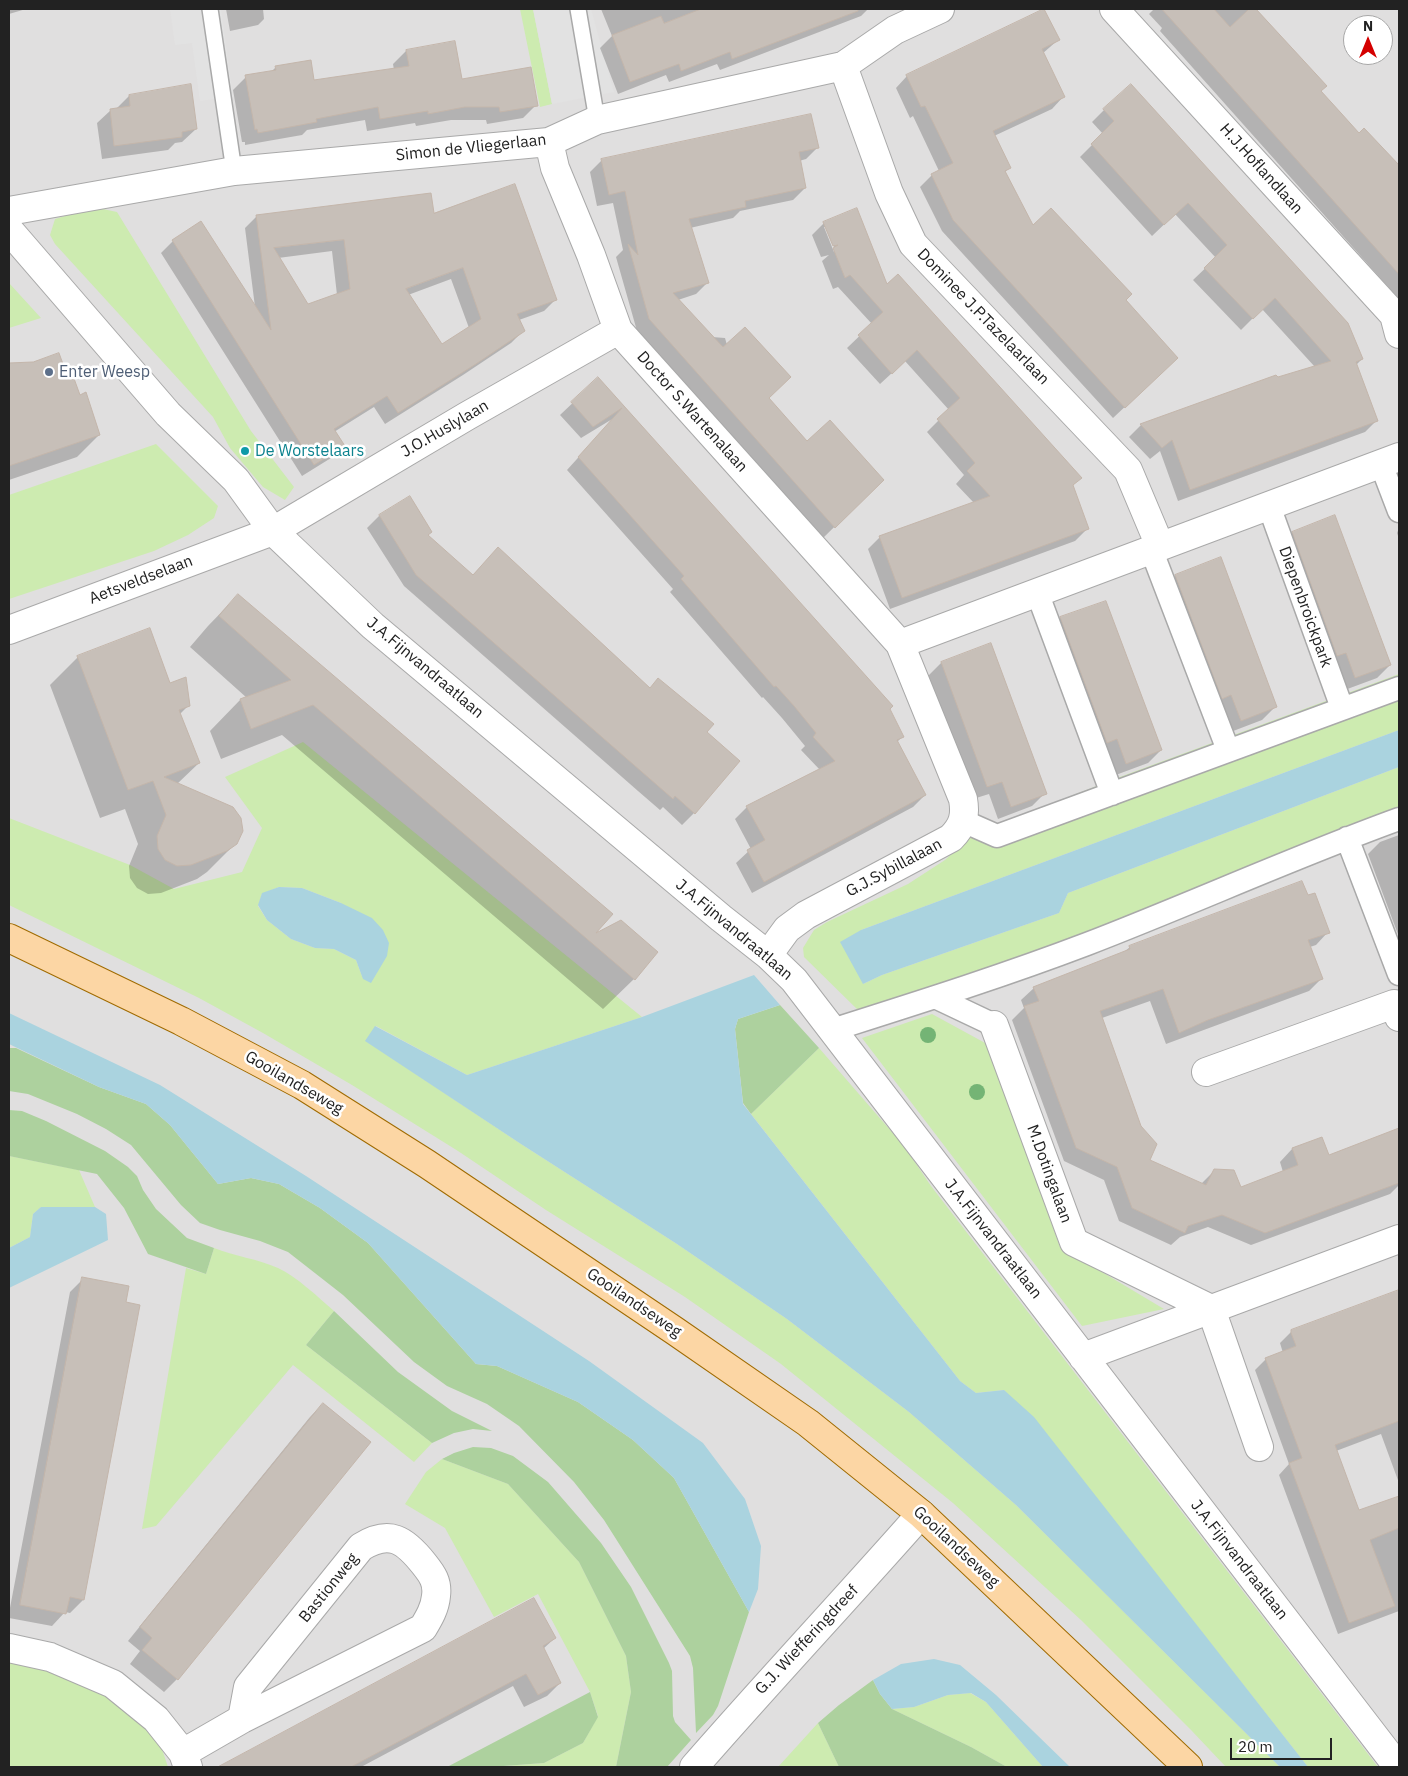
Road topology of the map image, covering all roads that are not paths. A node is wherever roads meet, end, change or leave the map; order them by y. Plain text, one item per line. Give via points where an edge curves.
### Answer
1 (210, 9) edge
2 (578, 9) edge
3 (940, 9) edge
4 (1114, 9) edge
5 (843, 66) junction
6 (597, 120) junction
7 (549, 142) junction
8 (234, 171) junction
9 (9, 212) edge
10 (9, 230) edge
11 (618, 330) junction
12 (1399, 334) edge
13 (1390, 460) edge
14 (1269, 506) junction
15 (1399, 511) edge
16 (273, 531) junction
17 (1156, 548) junction
18 (1037, 592) junction
19 (9, 630) edge
20 (900, 644) junction
21 (1399, 688) edge
22 (1342, 708) junction
23 (1228, 750) junction
24 (1112, 794) junction
25 (1399, 819) edge
26 (963, 821) junction
27 (1347, 838) junction
28 (9, 938) edge
29 (768, 955) junction
30 (1399, 974) edge
31 (935, 997) junction
32 (1398, 1002) edge
33 (994, 1025) joint
34 (832, 1030) junction
35 (1206, 1072) dead end
36 (1399, 1239) edge
37 (1211, 1309) junction
38 (1083, 1357) junction
39 (1259, 1447) dead end
40 (921, 1514) junction
41 (9, 1648) edge
42 (242, 1719) junction
43 (186, 1760) edge
44 (694, 1767) edge
45 (1188, 1767) edge
46 (1398, 1767) edge

1 - 8 lane
2 - 6 lane
3 - 5 street, Simon de Vliegerlaan via 895,30
4 - 12 street, H.J.Hoflandlaan via 1394,315
5 - 6 street, Simon de Vliegerlaan
5 - 17 street, Dominee J.P.Tazelaarlaan via 889,193 913,244 1128,470
6 - 7 street, Simon de Vliegerlaan
7 - 8 street, Simon de Vliegerlaan
7 - 11 street, Doctor S.Wartenalaan via 555,168
8 - 9 street, Simon de Vliegerlaan
10 - 16 street, J.A.Fijnvandraatlaan via 168,414 236,480
11 - 16 street, J.O.Huslylaan
11 - 20 street, Doctor S.Wartenalaan
13 - 14 street
13 - 15 street
14 - 17 street
14 - 22 street, Diepenbroickpark
16 - 19 street, Aetsveldselaan
16 - 29 street, J.A.Fijnvandraatlaan via 373,626
17 - 18 street
17 - 23 street
18 - 20 street
18 - 24 street
20 - 26 street via 963,799
21 - 22 street
22 - 23 street
23 - 24 street
24 - 26 street via 997,836
25 - 27 street
26 - 29 street, G.J.Sybillalaan via 951,838 806,915 787,929
27 - 30 street
27 - 31 street via 1085,944
28 - 40 main road, Gooilandseweg via 181,1021 302,1085 427,1164 675,1330 808,1423
29 - 34 street, J.A.Fijnvandraatlaan via 794,980
31 - 33 street, M.Dotingalaan
31 - 34 street
32 - 35 street
33 - 37 street, M.Dotingalaan via 1074,1242
34 - 38 street, J.A.Fijnvandraatlaan
36 - 37 street
37 - 38 street
37 - 39 street
38 - 46 street, J.A.Fijnvandraatlaan
40 - 44 street, G.J. Wiefferingdreef
40 - 45 main road, Gooilandseweg
41 - 43 street, Bastionweg via 50,1657 113,1684 156,1719
42 - 42 street, Bastionweg via 423,1628 432,1613 437,1594 434,1576 412,1548 403,1542 381,1538 361,1547 248,1687
42 - 43 street, Bastionweg

